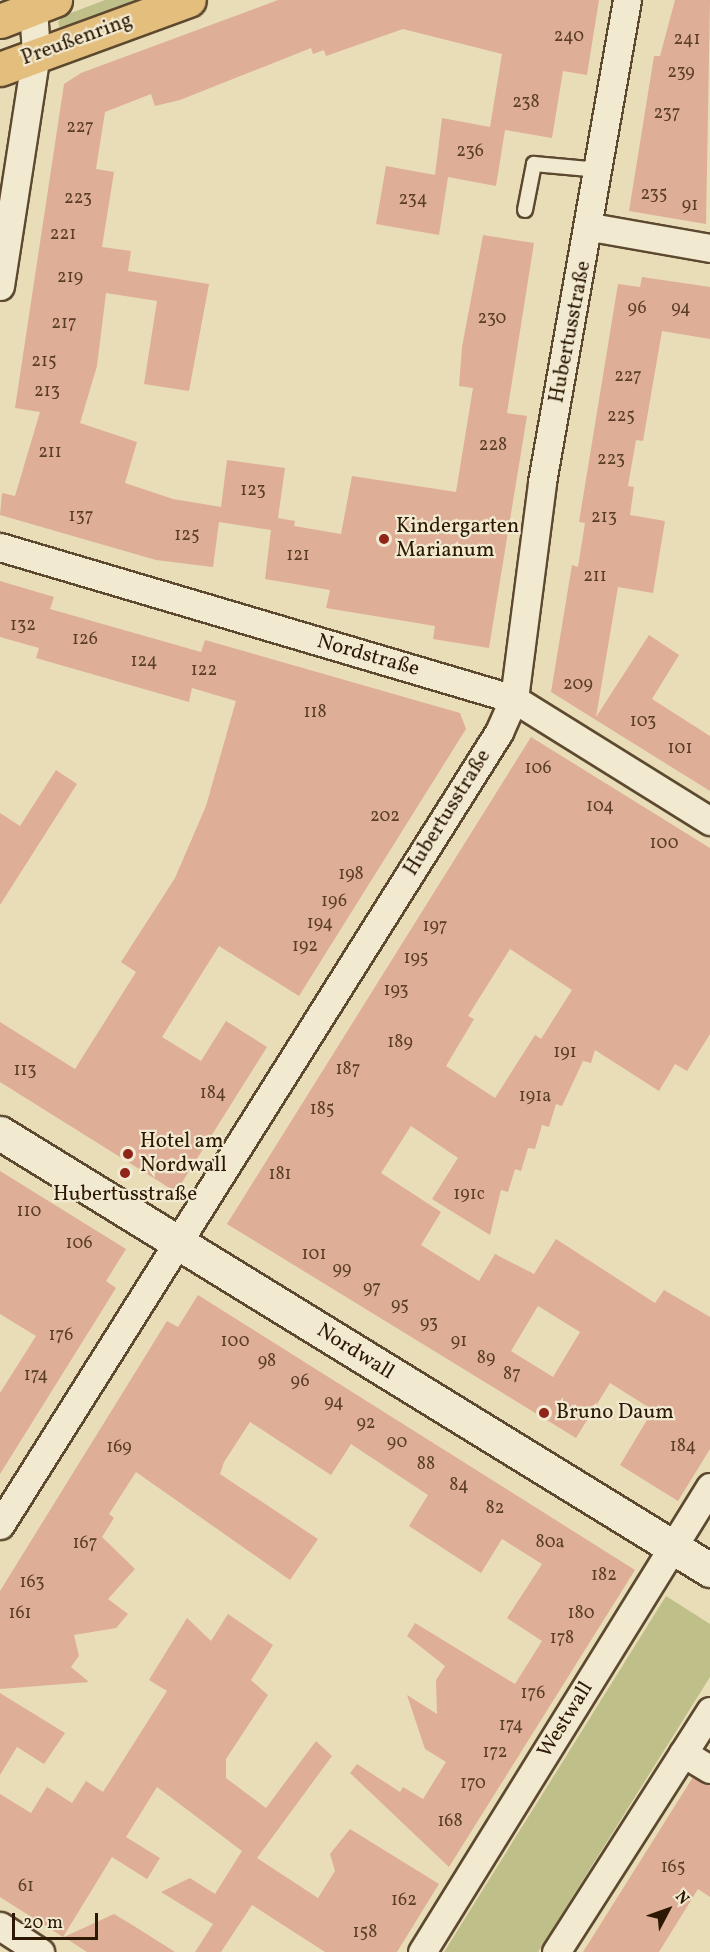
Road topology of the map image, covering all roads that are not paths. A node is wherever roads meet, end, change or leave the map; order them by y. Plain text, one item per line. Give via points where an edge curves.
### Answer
1 (189, 0) edge
2 (627, 0) edge
3 (44, 4) edge
4 (0, 21) edge
5 (36, 54) junction
6 (0, 69) edge
7 (600, 170) junction
8 (525, 210) dead end
9 (591, 227) junction
10 (710, 248) edge
11 (0, 286) edge
12 (0, 547) edge
13 (514, 699) junction
14 (710, 821) edge
15 (0, 1133) edge
16 (178, 1244) junction
17 (710, 1487) edge
18 (0, 1525) edge
19 (672, 1547) junction
20 (710, 1570) edge
21 (710, 1711) edge
22 (683, 1752) junction
23 (710, 1769) edge
24 (0, 1926) edge
25 (40, 1952) edge
26 (422, 1952) edge
27 (556, 1952) edge

1 - 5 main road, Preußenring
2 - 7 street, Hubertusstraße
3 - 4 main road
3 - 5 street
5 - 6 main road, Preußenring
5 - 11 street
7 - 8 lane via 534,164
7 - 9 street, Hubertusstraße
9 - 10 street
9 - 13 street, Hubertusstraße via 542,482
12 - 13 street, Nordstraße
13 - 14 street, Nordstraße
13 - 16 street, Hubertusstraße via 499,732
15 - 16 street, Nordwall
16 - 18 street, Hubertusstraße
16 - 19 street, Nordwall
17 - 19 street, Westwall
19 - 20 street, Nordwall
19 - 26 street, Westwall
21 - 22 street
22 - 23 street
22 - 27 street
24 - 25 street

